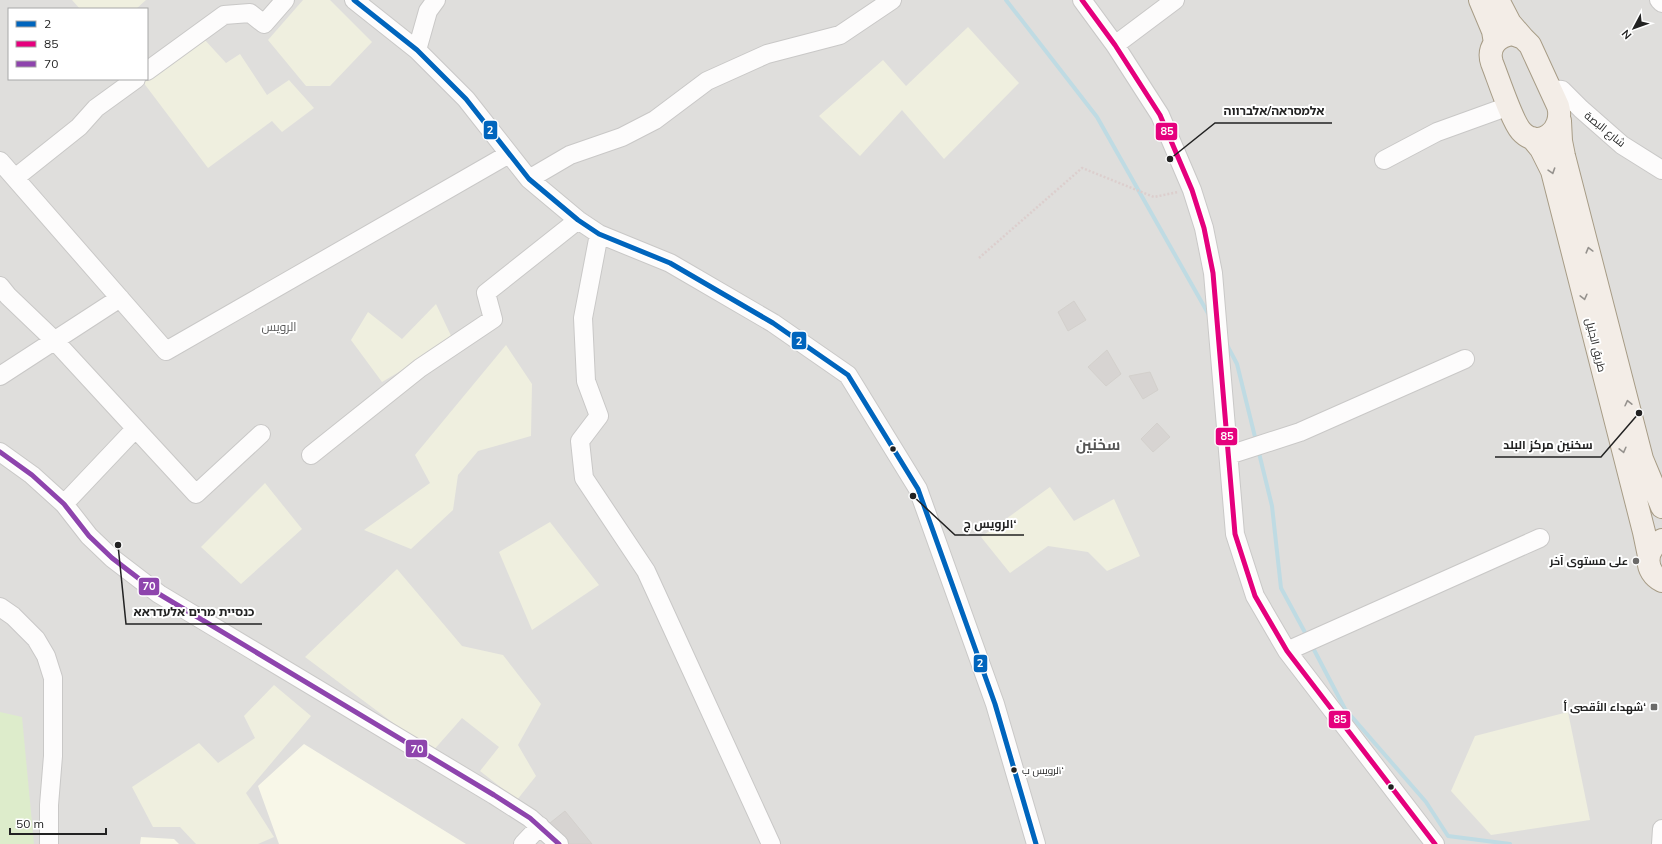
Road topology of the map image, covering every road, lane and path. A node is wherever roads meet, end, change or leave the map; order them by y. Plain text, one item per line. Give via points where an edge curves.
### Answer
1 (285, 0) edge
2 (354, 0) edge
3 (436, 0) edge
4 (892, 0) edge
5 (1082, 0) edge
6 (1175, 0) edge
7 (1480, 0) edge
8 (1498, 0) edge
9 (1659, 0) edge
10 (1662, 3) edge
11 (1523, 38) junction
12 (1495, 42) junction
13 (1115, 45) junction
14 (417, 50) junction
15 (148, 70) edge
16 (135, 80) edge
17 (1550, 89) junction
18 (1509, 106) junction
19 (1560, 121) junction
20 (1532, 138) junction
21 (509, 154) junction
22 (1384, 160) dead end
23 (0, 161) edge
24 (1662, 170) edge
25 (15, 178) junction
26 (529, 179) junction
27 (1192, 190) junction
28 (578, 220) junction
29 (599, 234) junction
30 (979, 258) dead end
31 (0, 286) edge
32 (120, 298) junction
33 (54, 340) junction
34 (1465, 359) dead end
35 (0, 376) edge
36 (135, 429) junction
37 (261, 434) dead end
38 (0, 452) edge
39 (311, 455) dead end
40 (1229, 455) junction
41 (1656, 481) edge
42 (64, 504) junction
43 (1662, 506) edge
44 (1540, 538) dead end
45 (1655, 548) edge
46 (1662, 581) edge
47 (0, 607) edge
48 (1287, 651) junction
49 (540, 826) junction
50 (1662, 829) edge
51 (49, 844) edge
52 (523, 844) edge
53 (560, 844) edge
54 (771, 844) edge
55 (1036, 844) edge
56 (1435, 844) edge
57 (1661, 844) edge

1 - 15 street via 264,24 250,13 224,15
2 - 14 street
3 - 14 street via 428,11
4 - 26 street via 840,35 767,54 707,81 655,120 622,137 570,155
5 - 13 street
6 - 13 street
7 - 12 main road
8 - 11 main road via 1510,23
9 - 10 street
11 - 12 main road via 1512,34
11 - 17 main road, طريق الجليل via 1530,45
12 - 18 main road, طريق الجليل via 1491,59
13 - 27 street via 1160,115
14 - 21 street via 466,99
16 - 25 street via 96,108 79,127
17 - 19 main road, طريق الجليل via 1560,113
17 - 24 street, شارع البصة via 1562,90 1622,145
18 - 20 main road, طريق الجليل via 1520,130
18 - 22 street via 1437,132
19 - 20 main road via 1546,137
41 -> 19 main road, طريق الجليل via 1640,452 1560,141
20 -> 45 main road, طريق الجليل via 1552,171 1642,524
21 - 26 street
21 - 32 street via 166,351
23 - 25 street
25 - 32 street
26 - 28 street
27 - 30 path via 1154,197 1082,168
27 - 40 street via 1204,228 1213,273
28 - 29 street
28 - 39 street via 486,293 493,320 420,368
29 - 54 street via 583,318 586,381 599,416 580,441 584,478 646,571
29 - 55 street via 670,263 772,323 848,375 918,489 995,704
31 - 33 street
32 - 33 street
33 - 35 street
33 - 36 street
34 - 40 street via 1300,432
36 - 37 street via 196,494
36 - 42 street
38 - 42 street via 32,475
40 - 48 street via 1235,534 1255,596
41 - 43 main road, طريق الجليل
42 - 49 street via 89,536 159,594 494,795
44 - 48 street
45 - 46 main road, طريق الجليل via 1650,569 1653,575
47 - 51 street via 36,639 46,656 53,678
48 - 56 street
49 - 52 street
49 - 53 street
50 - 57 street

